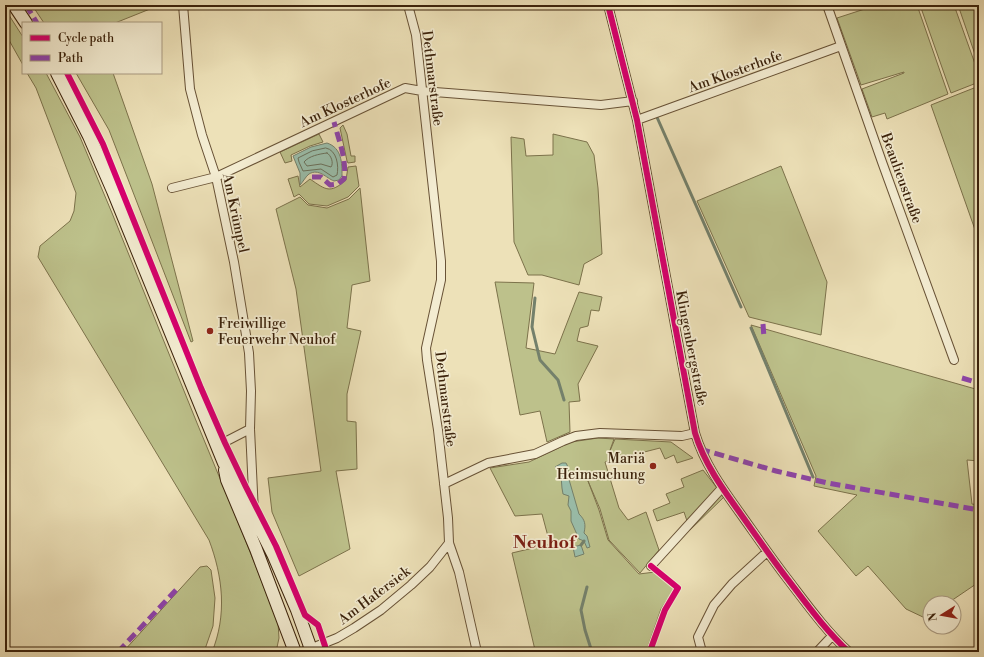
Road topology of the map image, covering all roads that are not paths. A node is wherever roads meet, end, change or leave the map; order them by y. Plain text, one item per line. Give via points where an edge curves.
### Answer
1 (14, 5) edge
2 (183, 5) edge
3 (408, 5) edge
4 (608, 5) edge
5 (827, 5) edge
6 (25, 22) edge
7 (842, 46) junction
8 (58, 74) edge
9 (422, 91) junction
10 (633, 101) junction
11 (638, 120) junction
12 (216, 177) junction
13 (172, 188) dead end
14 (954, 360) dead end
15 (250, 429) junction
16 (695, 433) junction
17 (217, 446) junction
18 (224, 463) junction
19 (444, 484) junction
20 (722, 488) junction
21 (255, 516) junction
22 (449, 543) junction
23 (767, 552) junction
24 (651, 566) dead end
25 (832, 636) junction
26 (308, 651) edge
27 (295, 652) edge
28 (477, 652) edge
29 (702, 652) edge
30 (817, 652) edge
31 (849, 652) edge

1 - 6 main road
2 - 12 street, Am Krümpel via 190,89
3 - 9 street, Dethmarstraße via 416,35
4 - 10 street, Klingenbergstraße
5 - 7 street, Beaulieustraße
7 - 11 street, Am Klosterhofe
7 - 14 street, Beaulieustraße
8 - 17 main road via 110,184
9 - 10 street, Am Klosterhofe via 601,105
9 - 12 street, Am Klosterhofe via 405,88
9 - 19 street, Dethmarstraße via 441,261 441,280 426,348
10 - 11 street, Klingenbergstraße
11 - 16 street, Klingenbergstraße
12 - 13 street, Am Klosterhofe
12 - 15 street, Am Krümpel via 234,262 249,353
15 - 17 street
15 - 21 street, Am Krümpel
16 - 19 street via 682,436 600,433 576,436 535,454 488,463
16 - 20 street, Klingenbergstraße via 705,460
17 - 18 main road
18 - 21 main road via 231,471
18 - 27 main road via 227,480
19 - 22 street, Dethmarstraße
20 - 23 street, Klingenbergstraße
20 - 24 street
21 - 26 main road via 297,610
22 - 26 street, Am Hafersiek via 430,567 381,610 337,638
22 - 28 street, Dethmarstraße via 459,572
23 - 25 street, Klingenbergstraße
23 - 29 street via 732,584 714,605 698,637
25 - 30 street
25 - 31 street, Klingenbergstraße

